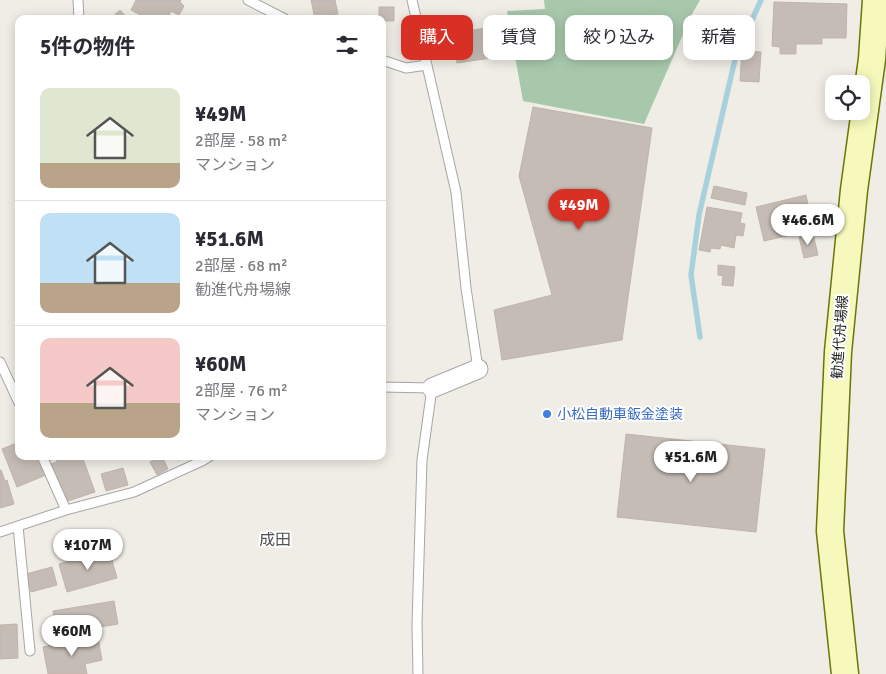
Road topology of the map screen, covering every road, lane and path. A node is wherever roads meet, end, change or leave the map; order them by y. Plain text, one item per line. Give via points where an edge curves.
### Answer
1 (78, 0) edge
2 (248, 0) edge
3 (412, 0) edge
4 (876, 0) edge
5 (79, 15) edge
6 (277, 15) edge
7 (386, 61) edge
8 (427, 65) junction
9 (0, 362) edge
10 (478, 369) joint
11 (386, 386) edge
12 (432, 388) junction
13 (15, 393) edge
14 (44, 460) edge
15 (204, 460) edge
16 (66, 510) junction
17 (18, 526) junction
18 (0, 532) edge
19 (30, 651) dead end
20 (418, 674) edge
21 (846, 674) edge

1 - 5 lane
2 - 6 lane
3 - 8 lane
4 - 21 main road, 勧進代舟場線 via 838,352 830,531
7 - 8 lane via 406,68
8 - 10 lane via 456,192
9 - 13 lane
10 - 12 street
11 - 12 lane
12 - 20 lane via 422,460
14 - 16 lane
15 - 16 lane via 134,492
16 - 17 lane
17 - 18 lane
17 - 19 lane

